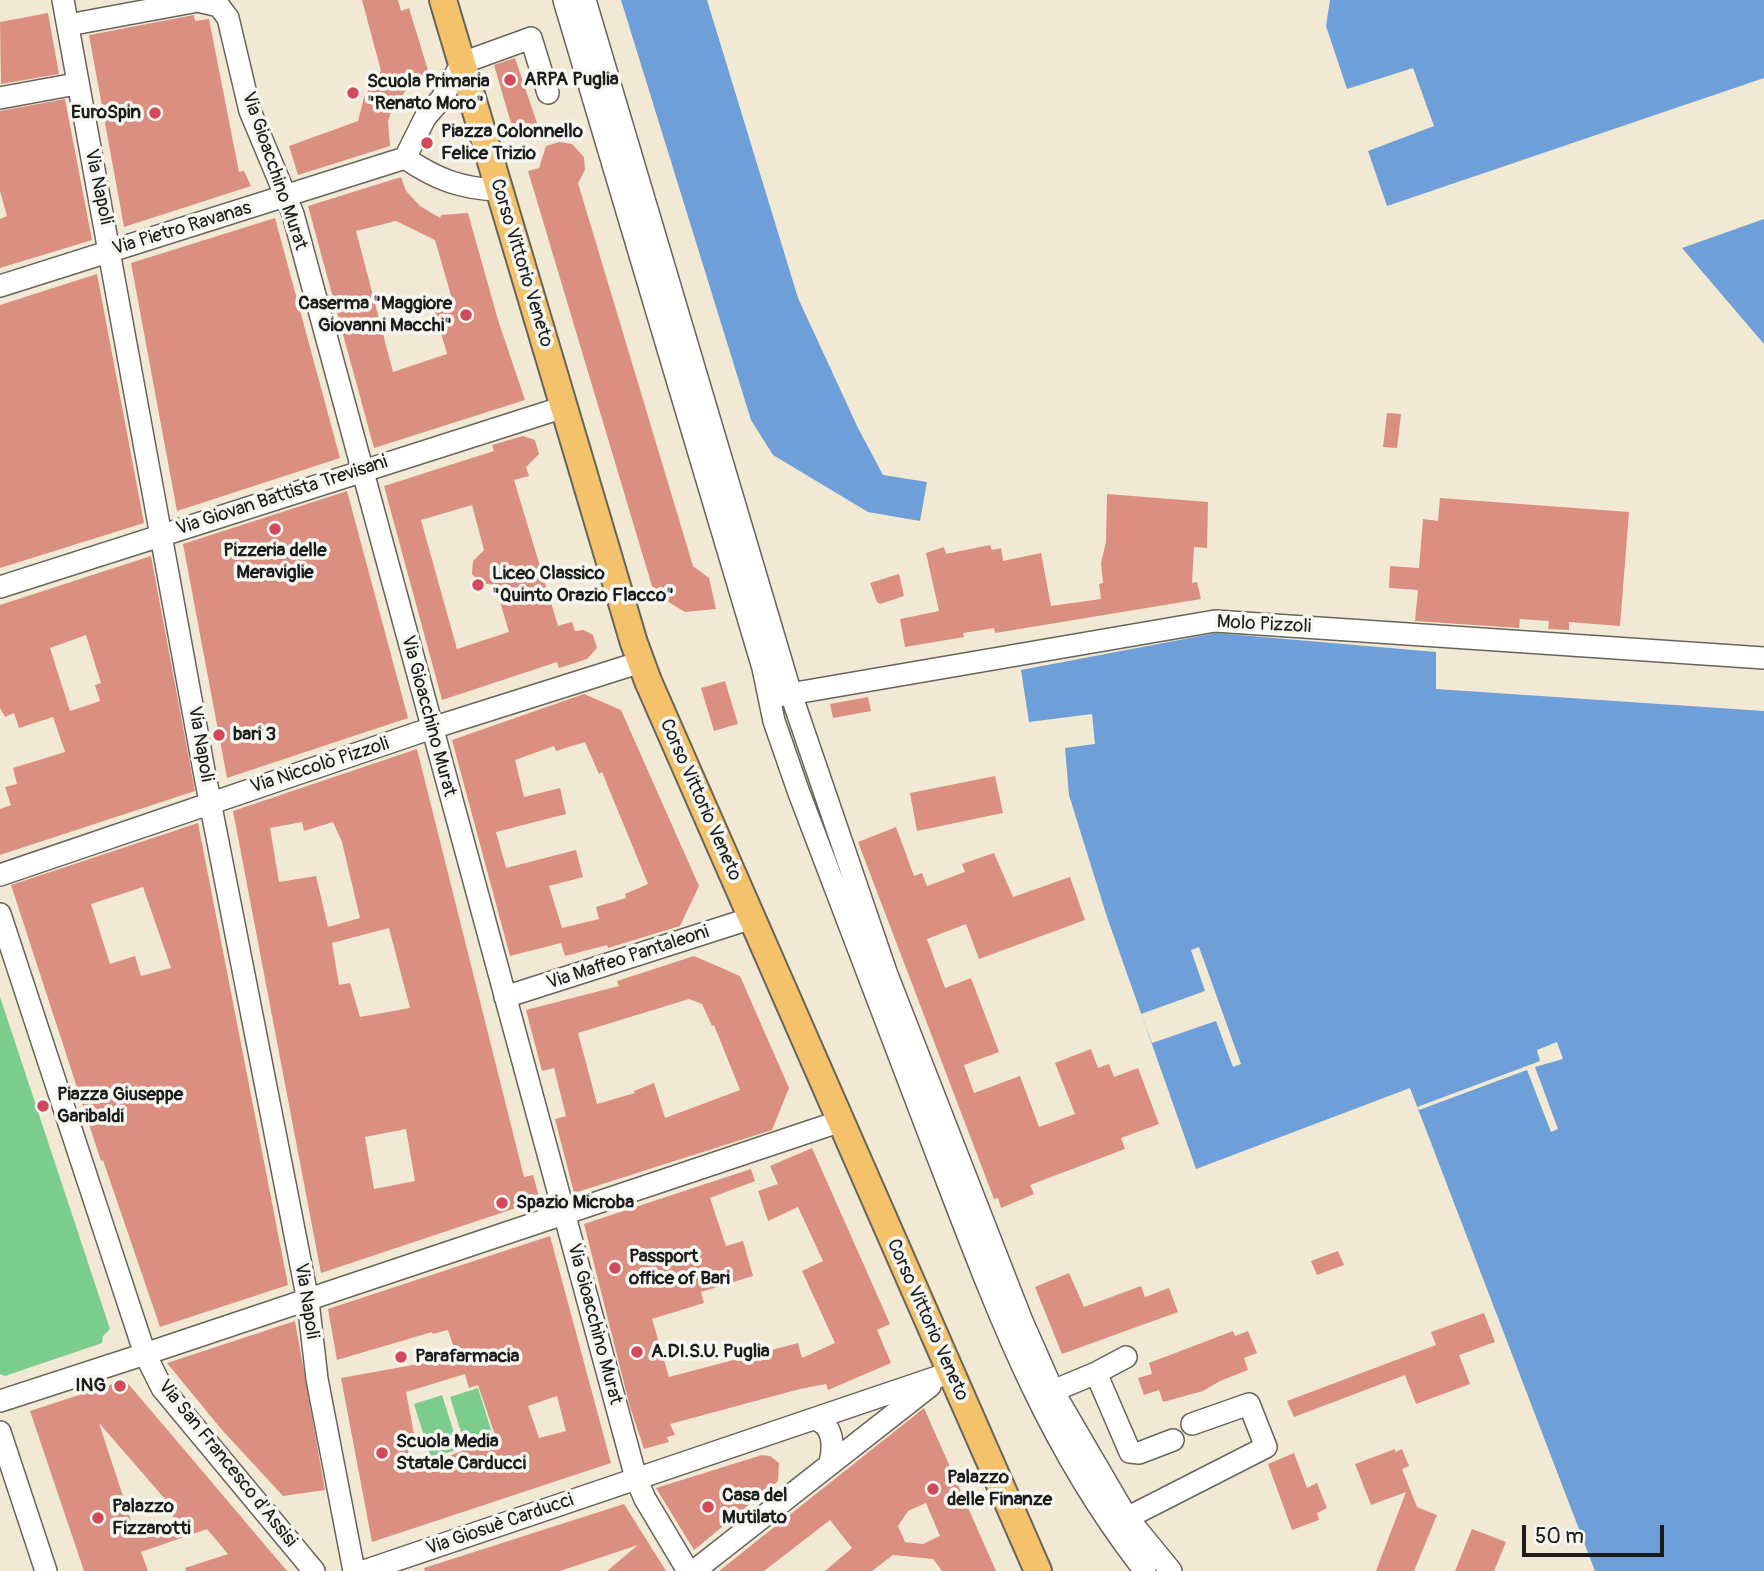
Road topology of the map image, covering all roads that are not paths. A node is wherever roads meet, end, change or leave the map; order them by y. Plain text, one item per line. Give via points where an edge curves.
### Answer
1 (63, 0) edge
2 (443, 0) edge
3 (564, 0) edge
4 (585, 0) edge
5 (68, 25) junction
6 (462, 63) junction
7 (76, 84) junction
8 (548, 93) dead end
9 (0, 99) edge
10 (404, 158) junction
11 (500, 190) junction
12 (286, 196) junction
13 (111, 252) junction
14 (0, 286) edge
15 (564, 407) junction
16 (362, 469) junction
17 (162, 534) junction
18 (0, 587) edge
19 (1764, 658) edge
20 (641, 662) junction
21 (791, 694) junction
22 (769, 697) junction
23 (432, 728) junction
24 (211, 802) junction
25 (0, 875) edge
26 (0, 914) edge
27 (752, 918) junction
28 (505, 997) junction
29 (841, 1121) junction
30 (565, 1214) junction
31 (308, 1301) junction
32 (145, 1354) junction
33 (1126, 1357) dead end
34 (949, 1373) junction
35 (1096, 1373) junction
36 (1053, 1391) junction
37 (0, 1401) edge
38 (813, 1419) junction
39 (1192, 1424) dead end
40 (0, 1432) edge
41 (1173, 1440) dead end
42 (830, 1463) junction
43 (636, 1478) junction
44 (1118, 1522) junction
45 (46, 1571) edge
46 (314, 1571) edge
47 (355, 1571) edge
48 (364, 1571) edge
49 (691, 1571) edge
50 (1038, 1571) edge
51 (1145, 1571) edge
52 (1171, 1571) edge

1 - 5 street, Via Napoli
2 - 6 main road, Corso Vittorio Veneto
3 - 22 street
4 - 21 street
5 - 7 street, Via Napoli
5 - 12 street, Via Gioacchino Murat via 191,2 209,2 223,10 250,111
6 - 8 street via 531,38
6 - 10 street
6 - 11 main road, Corso Vittorio Veneto
7 - 9 street
7 - 13 street, Via Napoli
10 - 11 street via 461,188
10 - 12 street, Via Pietro Ravanas
11 - 15 main road, Corso Vittorio Veneto
12 - 13 street, Via Pietro Ravanas
12 - 16 street, Via Gioacchino Murat
13 - 14 street, Via Pietro Ravanas
13 - 17 street, Via Napoli
15 - 16 street, Via Giovan Battista Trevisani
15 - 20 main road, Corso Vittorio Veneto
16 - 17 street, Via Giovan Battista Trevisani
16 - 23 street, Via Gioacchino Murat
17 - 18 street, Via Giovan Battista Trevisani
17 - 24 street, Via Napoli
19 - 21 street, Molo Pizzoli via 1215,621
20 - 23 street, Via Niccolò Pizzoli
20 - 27 main road, Corso Vittorio Veneto
21 - 22 street, Molo Pizzoli
21 - 36 street via 886,972
22 - 44 street via 799,793 986,1282 1046,1419
23 - 24 street, Via Niccolò Pizzoli
23 - 28 street, Via Gioacchino Murat
24 - 25 street, Via Niccolò Pizzoli
24 - 31 street, Via Napoli
26 - 32 street
27 - 28 street, Via Maffeo Pantaleoni
27 - 29 main road, Corso Vittorio Veneto
28 - 30 street, Via Gioacchino Murat
29 - 30 street
29 - 34 main road, Corso Vittorio Veneto
30 - 31 street
30 - 43 street, Via Gioacchino Murat
31 - 32 street
31 - 47 street, Via Napoli via 317,1380
32 - 37 street
32 - 46 street, Via San Francesco d'Assisi via 162,1388
33 - 35 street
34 - 38 street, Via Giosuè Carducci
34 - 42 street
34 - 50 main road, Corso Vittorio Veneto
35 - 36 street
35 - 41 street via 1130,1452
36 - 44 street
38 - 42 street via 826,1425 831,1435
38 - 43 street, Via Giosuè Carducci
39 - 44 street via 1249,1404 1266,1447
40 - 45 street
42 - 49 street
43 - 48 street, Via Giosuè Carducci
43 - 49 street, Via Gioacchino Murat
44 - 51 street
44 - 52 street

